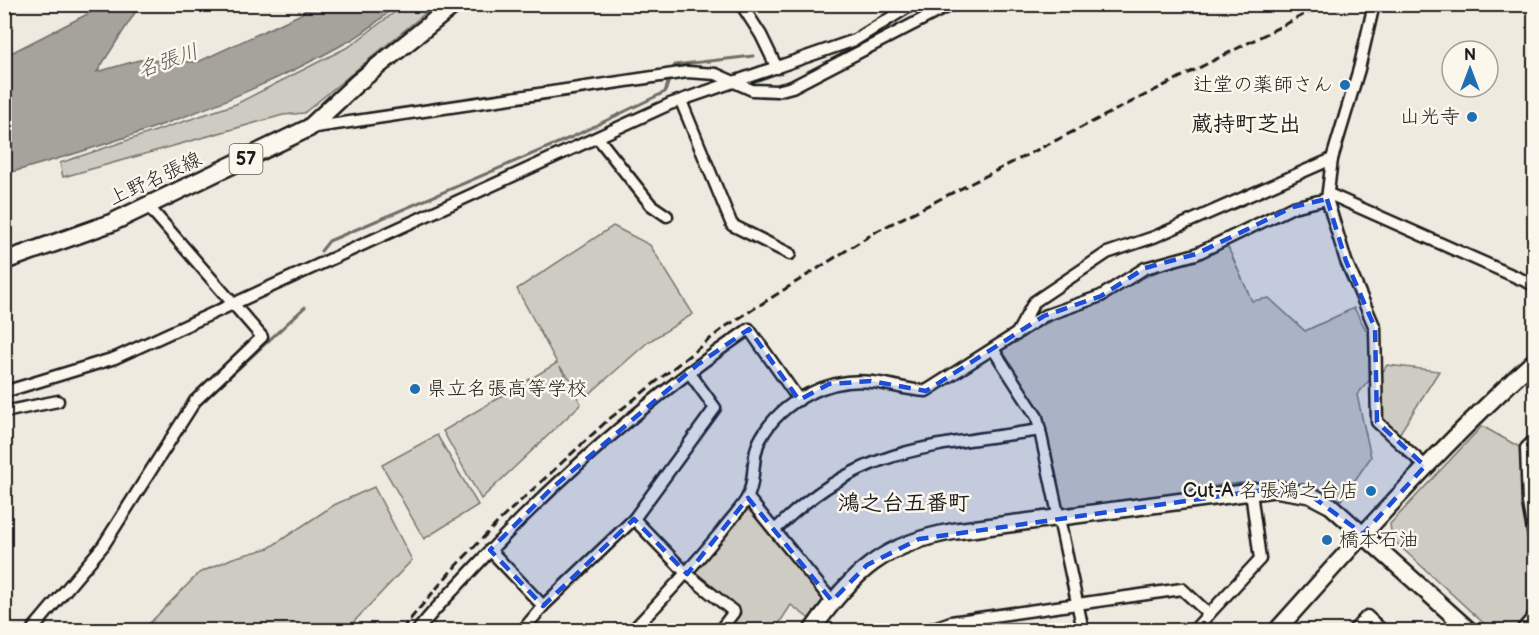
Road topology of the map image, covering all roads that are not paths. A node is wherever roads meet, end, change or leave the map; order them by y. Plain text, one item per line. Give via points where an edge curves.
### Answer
1 (455, 4) edge
2 (741, 4) edge
3 (913, 4) edge
4 (952, 4) edge
5 (1374, 4) edge
6 (777, 68) junction
7 (731, 81) junction
8 (681, 100) junction
9 (309, 128) junction
10 (598, 138) junction
11 (1332, 159) junction
12 (1328, 196) junction
13 (149, 207) junction
14 (667, 216) dead end
15 (790, 254) dead end
16 (4, 261) edge
17 (1534, 285) edge
18 (234, 304) junction
19 (1016, 335) junction
20 (993, 349) junction
21 (1534, 361) edge
22 (689, 372) junction
23 (4, 392) edge
24 (799, 400) junction
25 (58, 401) dead end
26 (4, 411) edge
27 (1040, 430) junction
28 (1534, 440) edge
29 (1425, 466) junction
30 (1251, 492) junction
31 (748, 498) junction
32 (634, 519) junction
33 (1060, 519) junction
34 (775, 530) junction
35 (1363, 534) junction
36 (1534, 537) edge
37 (490, 550) junction
38 (687, 574) junction
39 (832, 601) junction
40 (1077, 604) junction
41 (543, 606) junction
42 (1209, 614) junction
43 (1534, 616) edge
44 (32, 630) edge
45 (418, 630) edge
46 (522, 630) edge
47 (633, 630) edge
48 (720, 630) edge
49 (812, 630) edge
50 (928, 630) edge
51 (1083, 630) edge
52 (1194, 630) edge
53 (1277, 630) edge
54 (1354, 630) edge
55 (1382, 630) edge
56 (1469, 630) edge
57 (1522, 630) edge

1 - 9 main road, 上野名張線 / 57 via 357,83
2 - 6 street
3 - 6 street via 855,40
4 - 7 street via 792,87 752,90
5 - 11 street
6 - 7 street
7 - 8 street
7 - 9 street via 705,72 672,74
8 - 10 street
8 - 15 street via 732,225
9 - 13 main road, 上野名張線 / 57
10 - 14 street via 651,204
10 - 18 street
11 - 12 street
11 - 19 street via 1154,237 1107,253 1034,302
12 - 17 street
12 - 19 street via 1293,207 1196,254 1145,268 1101,296 1044,316
12 - 29 street via 1346,261 1375,328 1377,422
13 - 16 main road, 上野名張線 / 57
13 - 18 street
18 - 23 street via 115,358
18 - 44 street via 262,337 195,401 103,546
19 - 20 street
20 - 24 street via 926,391 859,381 824,386
20 - 27 street via 1037,417
21 - 29 street
22 - 24 street via 749,329
22 - 32 street via 715,408
22 - 37 street via 551,489
24 - 31 street via 777,417 760,438
25 - 26 street
27 - 33 street
27 - 34 street via 923,447 878,460 827,486 796,508
28 - 36 street via 1526,448 1528,504
29 - 35 street
30 - 33 street
30 - 35 street via 1287,490 1310,495 1331,506
30 - 42 street via 1260,559
31 - 34 street
31 - 38 street
32 - 38 street
32 - 41 street
33 - 39 street via 934,535 902,544 867,565
33 - 40 street
34 - 39 street
35 - 53 street
35 - 56 street
37 - 41 street
37 - 45 street
38 - 47 street
38 - 48 street via 734,612
39 - 49 street
40 - 42 street via 1182,590
40 - 50 street via 951,622
40 - 51 street
41 - 46 street
42 - 52 street
43 - 57 street
54 - 55 street via 1366,616

